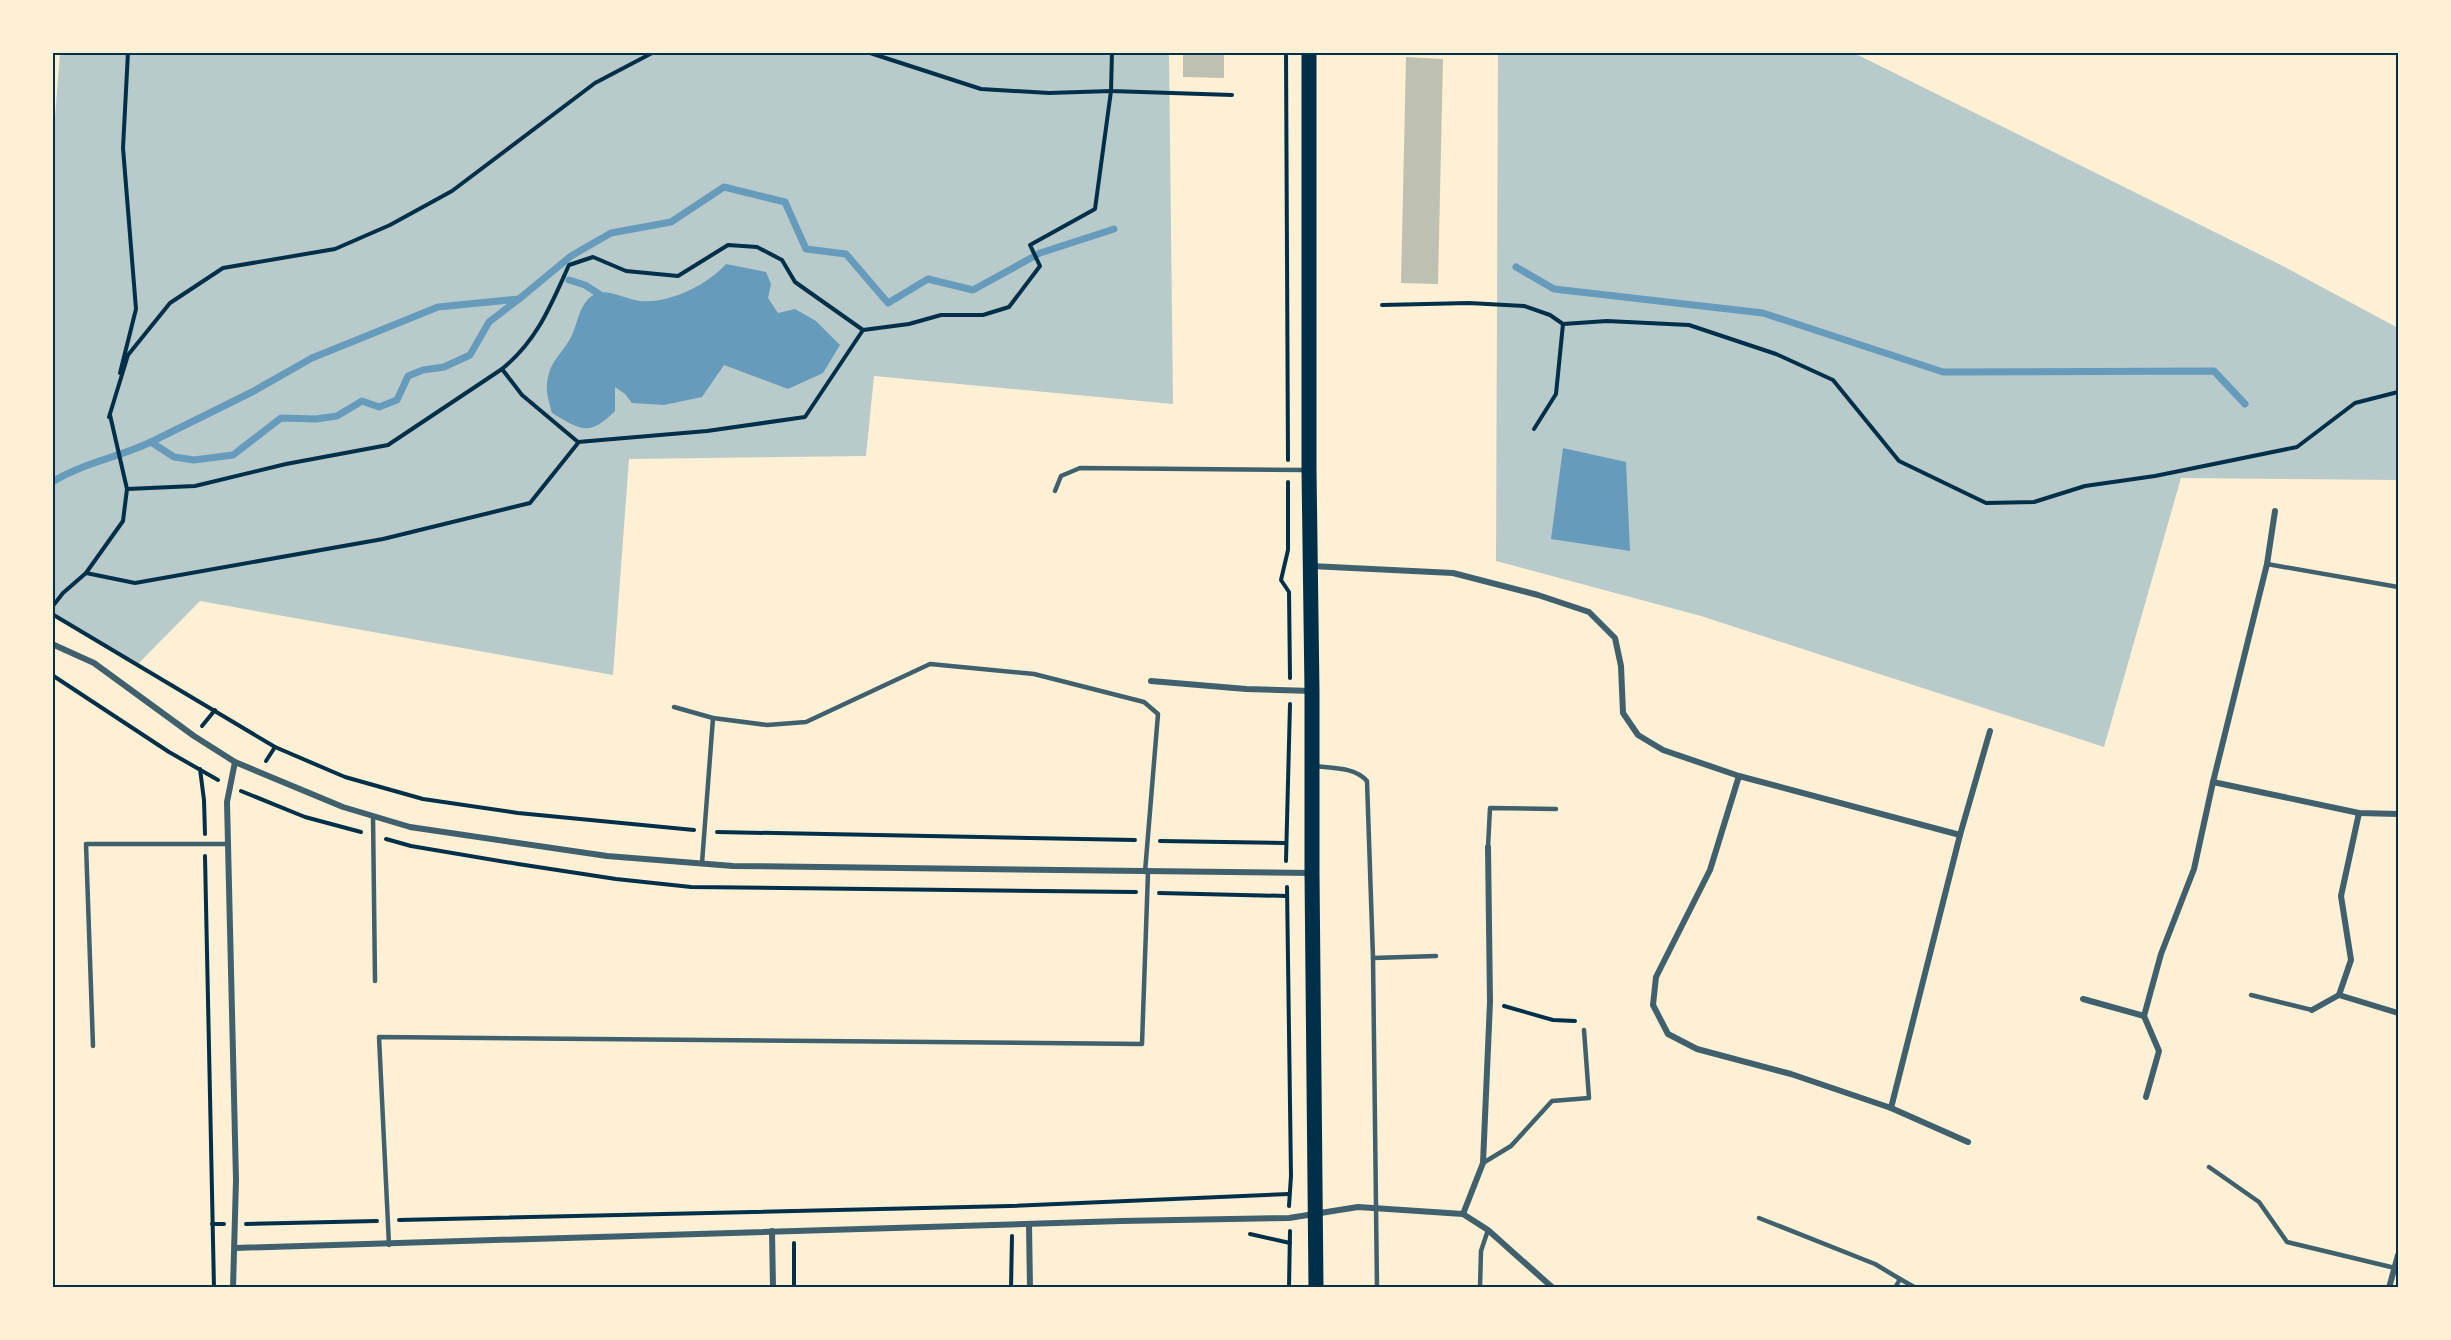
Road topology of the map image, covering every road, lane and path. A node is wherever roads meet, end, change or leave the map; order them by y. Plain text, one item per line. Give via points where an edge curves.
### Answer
1 (128, 52) edge
2 (654, 52) edge
3 (867, 52) edge
4 (1112, 52) edge
5 (1286, 52) edge
6 (1309, 52) edge
7 (1111, 91) junction
8 (1232, 95) dead end
9 (1382, 305) dead end
10 (1563, 324) junction
11 (863, 330) junction
12 (502, 369) junction
13 (2398, 392) edge
14 (109, 417) junction
15 (1534, 429) dead end
16 (578, 442) junction
17 (1288, 471) junction
18 (1309, 471) junction
19 (127, 489) junction
20 (1055, 491) dead end
21 (2276, 511) dead end
22 (2267, 564) junction
23 (1310, 566) junction
24 (86, 573) junction
25 (2398, 587) edge
26 (52, 607) edge
27 (52, 614) edge
28 (52, 644) edge
29 (1151, 681) dead end
30 (1290, 691) junction
31 (1312, 691) junction
32 (674, 707) dead end
33 (713, 718) junction
34 (1990, 731) dead end
35 (235, 762) junction
36 (1312, 766) junction
37 (200, 769) dead end
38 (1739, 776) junction
39 (2212, 782) junction
40 (1556, 809) dead end
41 (2359, 813) junction
42 (2398, 814) edge
43 (373, 816) junction
44 (704, 831) junction
45 (1960, 835) junction
46 (1148, 840) junction
47 (1285, 843) junction
48 (205, 844) junction
49 (227, 844) junction
50 (1488, 847) joint
51 (702, 863) junction
52 (1146, 872) junction
53 (1286, 872) junction
54 (1312, 873) junction
55 (1436, 956) dead end
56 (1373, 958) junction
57 (375, 981) dead end
58 (2252, 995) dead end
59 (2339, 995) junction
60 (2083, 999) dead end
61 (1490, 1002) junction
62 (2312, 1010) joint
63 (2398, 1013) edge
64 (2144, 1016) junction
65 (1584, 1030) joint
66 (93, 1046) dead end
67 (2146, 1097) dead end
68 (1891, 1108) junction
69 (1968, 1142) dead end
70 (1483, 1163) junction
71 (2209, 1167) dead end
72 (1289, 1194) junction
73 (1010, 1206) junction
74 (1376, 1209) junction
75 (794, 1211) junction
76 (1463, 1214) junction
77 (1317, 1215) junction
78 (1289, 1218) junction
79 (1759, 1218) dead end
80 (388, 1221) junction
81 (212, 1224) junction
82 (237, 1224) junction
83 (1029, 1224) junction
84 (1011, 1225) junction
85 (794, 1230) junction
86 (1488, 1230) junction
87 (772, 1231) junction
88 (388, 1245) junction
89 (235, 1248) junction
90 (2398, 1255) edge
91 (2395, 1268) junction
92 (1900, 1279) junction
93 (214, 1287) edge
94 (233, 1287) edge
95 (773, 1287) edge
96 (794, 1287) edge
97 (1011, 1287) edge
98 (1030, 1287) edge
99 (1289, 1287) edge
100 (1316, 1287) edge
101 (1377, 1287) edge
102 (1480, 1287) edge
103 (1553, 1287) edge
104 (1895, 1287) edge
105 (1916, 1287) edge
106 (2389, 1287) edge

1 - 14 path via 123,148 136,309
2 - 14 path via 595,83 452,190 390,225 335,249 223,268 170,303 128,355
3 - 7 path via 981,89
4 - 7 path
5 - 17 path
6 - 18 main road
7 - 8 path
7 - 11 path via 1095,209 1030,244 1040,266 1009,307 983,315 941,315
9 - 10 path via 1524,306
10 - 13 path via 1607,321 1689,325 1776,354 1833,380 1899,461 1986,503 2034,502 2085,486 2298,447 2355,403
10 - 15 path via 1556,394
11 - 12 path via 795,282 782,260 757,247 728,245 678,276 626,271 593,257 569,265 543,323
11 - 16 path via 805,417 707,431
12 - 16 path via 522,395
12 - 19 path via 388,445 195,486
14 - 19 path
16 - 24 path via 530,503 383,539 135,583
17 - 18 lane
17 - 20 lane via 1080,468 1061,476
17 - 30 path via 1288,549 1281,580 1289,592
18 - 23 main road
19 - 24 path via 123,521
21 - 22 street
22 - 25 lane
22 - 39 street
23 - 31 main road
23 - 38 street via 1454,573 1589,612 1615,638 1623,713 1638,735 1662,750
24 - 26 path
27 - 44 path via 275,747 345,777 423,799 476,807
28 - 35 street via 93,663
29 - 30 street
30 - 31 street
30 - 47 path
31 - 36 main road
32 - 33 lane
33 - 44 lane
33 - 46 lane via 767,725 806,722 930,664 1034,674 1144,702 1158,714
34 - 45 street
35 - 43 street
35 - 49 street via 227,802
36 - 54 main road
36 - 56 lane via 1353,771 1367,781
37 - 48 path
38 - 45 street
38 - 68 street via 1710,870 1656,977 1653,1005 1668,1034 1696,1049 1791,1074
39 - 41 street
39 - 64 street via 2194,869 2161,954
40 - 50 lane via 1490,808
41 - 42 street
41 - 59 street via 2341,896 2351,960
43 - 51 street via 410,827 607,856
43 - 57 lane
44 - 46 path
44 - 51 lane
45 - 68 street
46 - 47 path
46 - 52 lane
47 - 53 path
48 - 49 lane
48 - 66 lane via 86,844
48 - 81 path
49 - 82 street
50 - 61 street
51 - 52 street
52 - 53 street
52 - 80 lane via 1142,1044 379,1037
53 - 54 street
53 - 72 path
54 - 77 main road
55 - 56 lane
56 - 74 lane
58 - 62 lane
59 - 62 street
59 - 63 street
60 - 64 street
61 - 65 path via 1553,1020 1574,1021
61 - 70 street
64 - 67 street via 2159,1051
65 - 70 lane via 1589,1098 1552,1101 1511,1146
68 - 69 street
70 - 76 street
71 - 91 lane via 2259,1202 2287,1242
72 - 73 path
72 - 78 path
73 - 75 path
73 - 84 path
74 - 76 street
74 - 77 street via 1358,1207
74 - 101 lane
75 - 80 path
75 - 85 path
76 - 86 street
77 - 78 street
77 - 100 main road
78 - 83 street
78 - 99 path
79 - 92 lane via 1875,1264
80 - 82 path
80 - 88 lane
81 - 82 path
81 - 93 path
82 - 89 street
83 - 84 street
83 - 98 street
84 - 85 street
84 - 97 path
85 - 87 street
85 - 96 path
86 - 102 lane via 1481,1251
86 - 103 street
87 - 88 street
87 - 95 street
88 - 89 street
89 - 94 street
90 - 91 street
91 - 106 street
92 - 104 lane
92 - 105 lane

